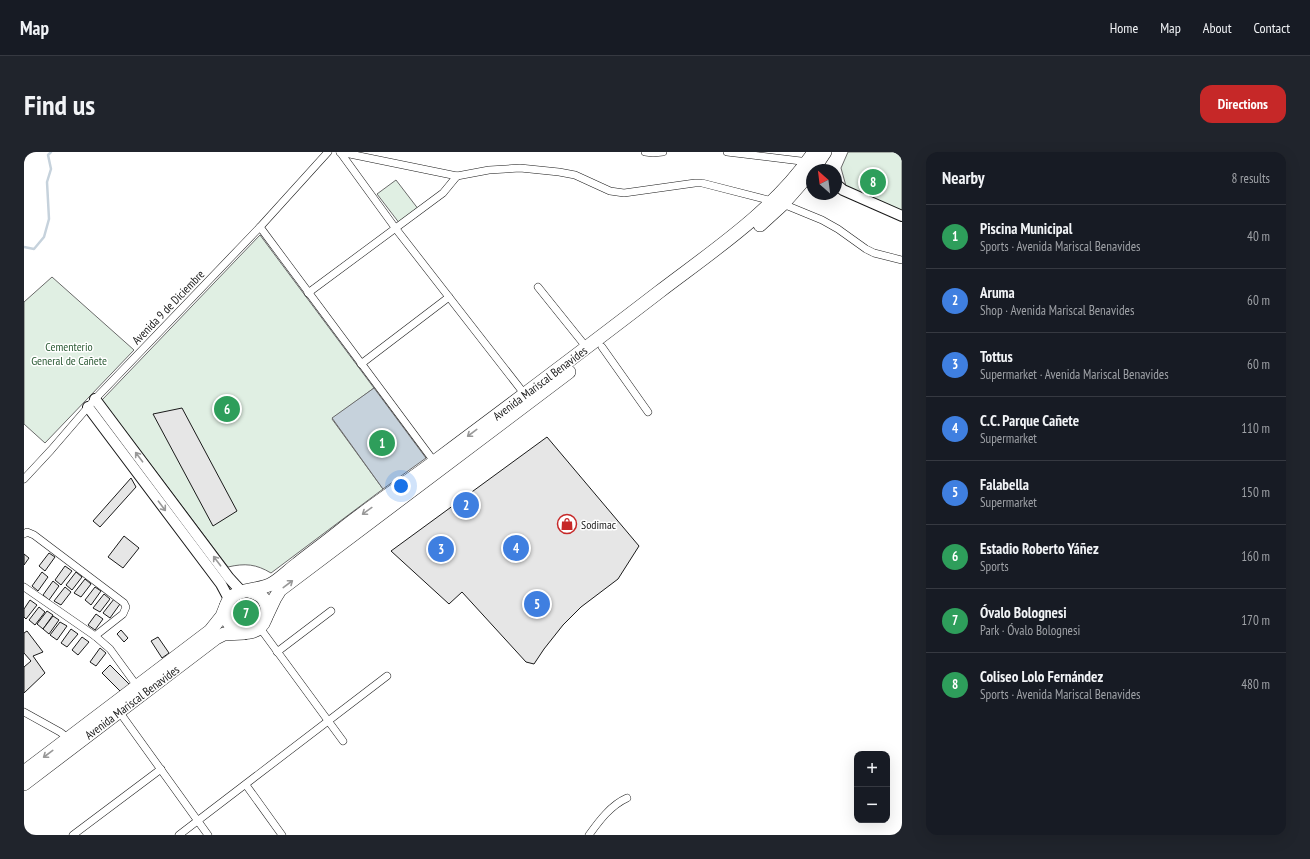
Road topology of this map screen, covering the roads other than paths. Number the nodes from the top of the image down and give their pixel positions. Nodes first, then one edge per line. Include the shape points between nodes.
1 (328, 152) edge
2 (340, 152) edge
3 (645, 152) edge
4 (663, 152) edge
5 (727, 152) edge
6 (825, 152) edge
7 (807, 164) edge
8 (815, 164) edge
9 (806, 173) edge
10 (457, 176) junction
11 (842, 189) edge
12 (778, 202) junction
13 (902, 216) edge
14 (260, 227) junction
15 (396, 229) junction
16 (902, 260) edge
17 (538, 288) dead end
18 (308, 293) junction
19 (449, 298) junction
20 (602, 346) junction
21 (586, 348) junction
22 (361, 364) junction
23 (526, 398) junction
24 (95, 399) junction
25 (88, 407) junction
26 (648, 412) dead end
27 (437, 466) junction
28 (24, 479) edge
29 (25, 532) edge
30 (24, 587) edge
31 (245, 591) junction
32 (228, 602) junction
33 (331, 611) dead end
34 (267, 616) junction
35 (260, 628) junction
36 (244, 633) junction
37 (95, 636) junction
38 (277, 652) junction
39 (387, 676) dead end
40 (137, 686) junction
41 (116, 708) junction
42 (24, 712) edge
43 (327, 721) junction
44 (68, 738) junction
45 (343, 741) dead end
46 (161, 769) junction
47 (24, 772) edge
48 (24, 784) edge
49 (246, 785) junction
50 (627, 798) dead end
51 (198, 821) junction
52 (73, 835) edge
53 (178, 835) edge
54 (208, 835) edge
55 (282, 835) edge
56 (589, 835) edge

1 - 14 street, Avenida 9 de Diciembre
2 - 10 street
2 - 15 street
3 - 4 street
5 - 7 street
6 - 8 highway, Avenida Mariscal Benavides
9 - 12 highway, Avenida Mariscal Benavides
10 - 12 street via 520,168 575,175 610,191 624,192 702,183
10 - 15 street via 443,194
11 - 13 street
12 - 16 street via 822,220 866,249
12 - 20 highway, Avenida Mariscal Benavides via 740,241
12 - 21 highway, Avenida Mariscal Benavides
14 - 18 street
14 - 24 street, Avenida 9 de Diciembre
15 - 18 street
15 - 19 street
17 - 21 street
18 - 22 street
19 - 22 street
19 - 23 street
20 - 23 highway, Avenida Mariscal Benavides
20 - 26 street
21 - 23 highway, Avenida Mariscal Benavides
22 - 27 street
23 - 27 highway, Avenida Mariscal Benavides
24 - 25 street, Avenida 9 de Diciembre
31 -> 24 street via 224,571
25 - 28 street, Avenida 9 de Diciembre
25 -> 32 street via 221,584
27 -> 31 highway, Avenida Mariscal Benavides via 347,525 273,583 257,590
34 -> 27 highway, Avenida Mariscal Benavides via 280,590
29 - 37 street via 34,535 124,603 126,607 123,614
30 - 37 street
31 - 32 highway via 235,594
31 - 34 highway via 256,593 263,599 267,607
32 - 36 highway via 225,612 227,620 231,626
32 - 40 highway, Avenida Mariscal Benavides via 222,616 210,631
33 - 38 street
34 - 35 highway
35 - 36 highway
35 - 38 street
36 - 41 highway, Avenida Mariscal Benavides via 224,634 216,638
37 - 40 street via 110,649
38 - 43 street
39 - 43 street
40 - 41 highway, Avenida Mariscal Benavides
41 - 44 highway, Avenida Mariscal Benavides
41 - 46 street
41 - 48 highway, Avenida Mariscal Benavides
42 - 44 street
43 - 45 street
43 - 49 street
44 -> 47 highway, Avenida Mariscal Benavides
46 - 51 street
46 - 52 street
49 - 51 street
49 - 55 street
50 - 56 street via 620,801 602,818
51 - 53 street
51 - 54 street

